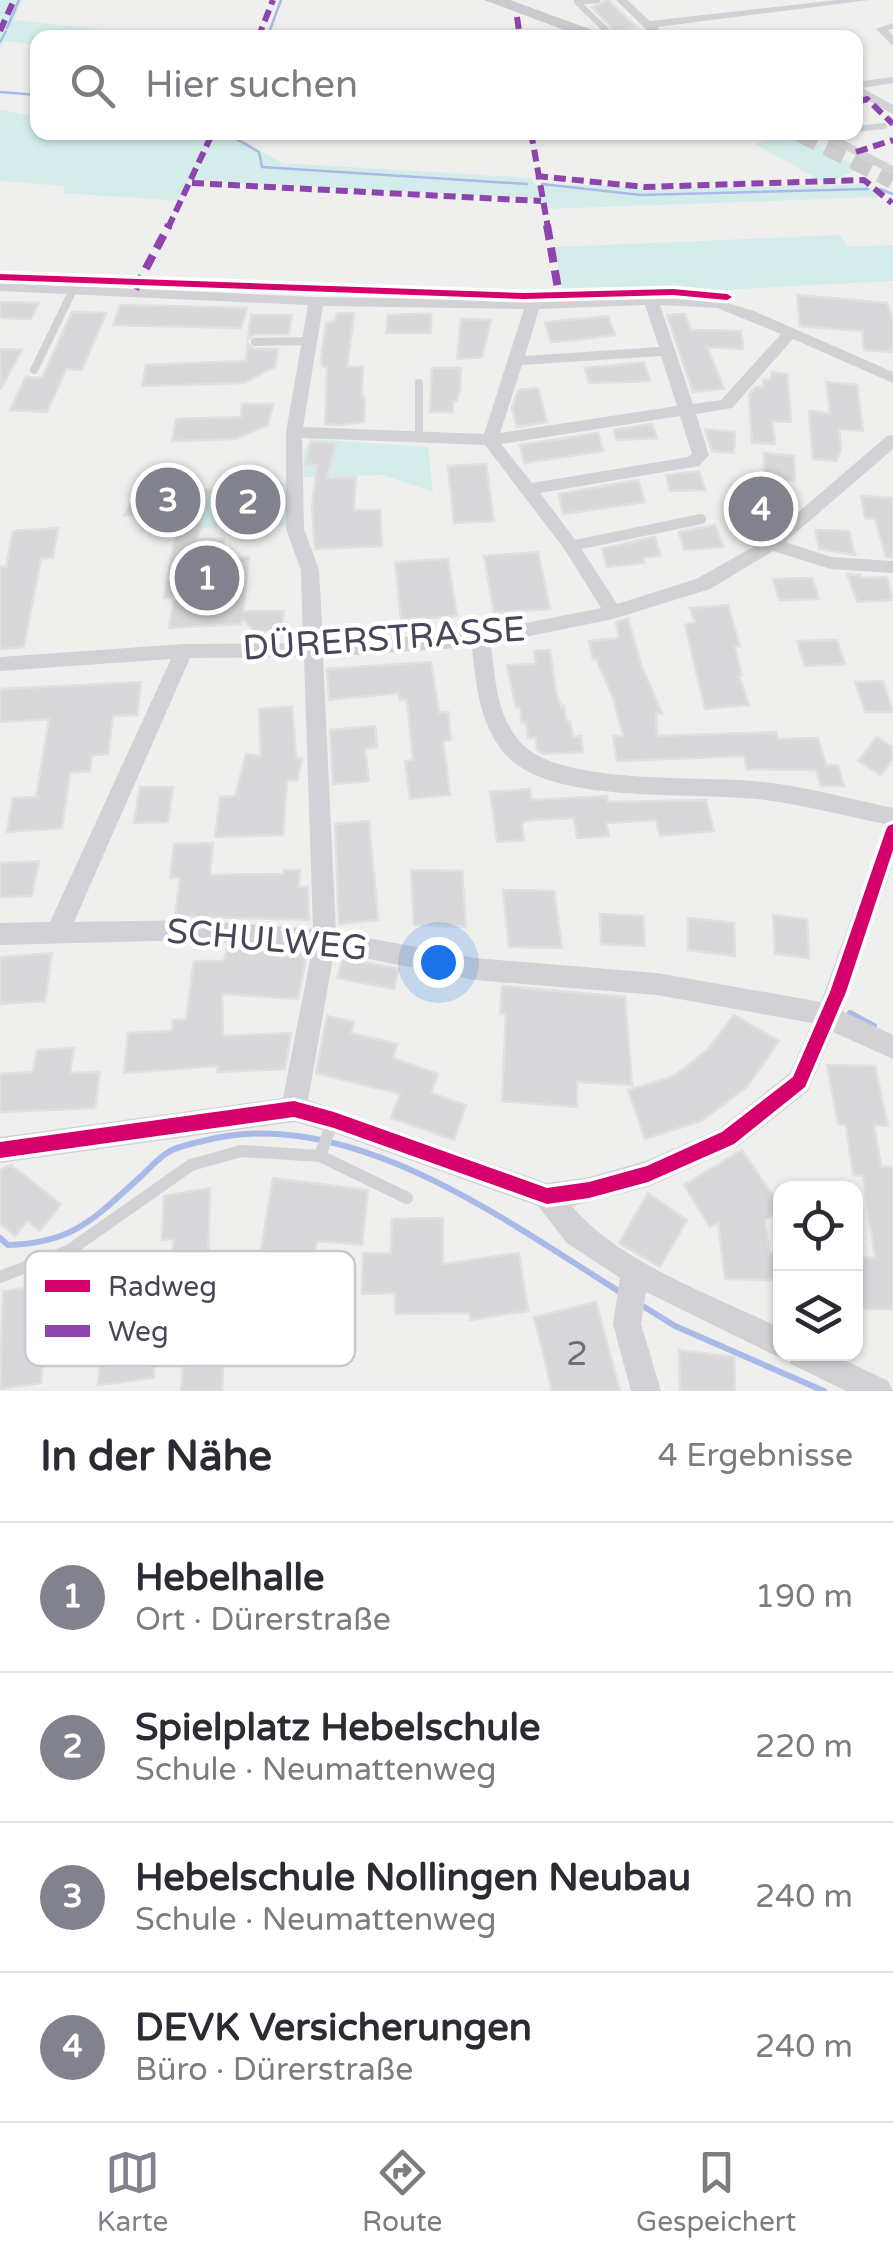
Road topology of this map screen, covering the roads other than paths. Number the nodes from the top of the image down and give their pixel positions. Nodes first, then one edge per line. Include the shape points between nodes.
1 (493, 0) edge
2 (597, 0) edge
3 (621, 0) edge
4 (864, 0) edge
5 (647, 25) junction
6 (893, 26) edge
7 (593, 30) edge
8 (602, 30) edge
9 (653, 30) edge
10 (893, 43) edge
11 (893, 80) edge
12 (863, 86) edge
13 (863, 91) edge
14 (893, 110) edge
15 (884, 126) dead end
16 (863, 129) edge
17 (836, 140) edge
18 (893, 171) edge
19 (0, 286) edge
20 (73, 290) junction
21 (650, 300) junction
22 (316, 301) junction
23 (533, 305) junction
24 (789, 334) junction
25 (309, 341) junction
26 (255, 342) dead end
27 (668, 351) junction
28 (515, 361) junction
29 (34, 370) dead end
30 (893, 378) edge
31 (419, 384) dead end
32 (688, 409) junction
33 (294, 432) junction
34 (419, 437) junction
35 (490, 440) junction
36 (893, 440) edge
37 (528, 489) junction
38 (701, 519) dead end
39 (772, 544) junction
40 (571, 546) junction
41 (893, 567) edge
42 (613, 612) junction
43 (481, 639) junction
44 (312, 650) junction
45 (184, 651) junction
46 (0, 664) edge
47 (893, 817) edge
48 (893, 830) edge
49 (58, 932) junction
50 (0, 934) edge
51 (326, 940) junction
52 (828, 1015) junction
53 (893, 1047) edge
54 (294, 1109) junction
55 (332, 1124) junction
56 (0, 1150) edge
57 (322, 1152) junction
58 (547, 1196) junction
59 (407, 1198) dead end
60 (67, 1251) edge
61 (25, 1267) edge
62 (0, 1277) edge
63 (633, 1281) junction
64 (773, 1341) edge
65 (816, 1361) edge
66 (646, 1391) edge
67 (878, 1391) edge

1 - 7 main road
2 - 8 lane via 578,2
3 - 5 street
4 - 5 street via 712,12
5 - 9 street
6 - 10 street via 881,29
11 - 12 street
13 - 14 street
15 - 16 lane
17 - 18 street
19 - 20 street
20 - 22 street
20 - 29 lane
21 - 23 street
21 - 24 street via 718,304
21 - 27 street
22 - 23 street
22 - 25 street
23 - 28 street
24 - 30 street
24 - 32 street via 726,404
25 - 26 lane
25 - 33 street
27 - 28 street
27 - 32 street
28 - 35 street
31 - 34 lane
32 - 35 street
32 - 37 street via 701,456 694,462
33 - 34 street
33 - 44 street via 295,529 310,570
34 - 35 street
35 - 37 street
36 - 39 street, DÜRERSTRASSE
37 - 40 street
38 - 40 lane
39 - 41 street via 814,562
39 - 42 street, DÜRERSTRASSE via 703,584
40 - 42 street
42 - 43 street, DÜRERSTRASSE
43 - 44 street, DÜRERSTRASSE
43 - 47 street via 496,728 530,763 575,776 764,790
44 - 45 street, DÜRERSTRASSE
44 - 51 street
45 - 46 street, DÜRERSTRASSE
45 - 49 street
48 - 52 street
49 - 50 street, SCHULWEG
49 - 51 street, SCHULWEG via 192,930
51 - 52 street, SCHULWEG via 475,969 657,984
51 - 54 street
52 - 53 street, SCHULWEG
52 - 58 street via 799,1082 728,1138 648,1174
54 - 55 street
54 - 56 street
55 - 57 lane
55 - 58 street
57 - 59 lane
57 - 60 lane via 241,1151 190,1165
58 - 63 street via 577,1233
61 - 62 lane
63 - 64 street
63 - 66 street via 627,1324
65 - 67 street

